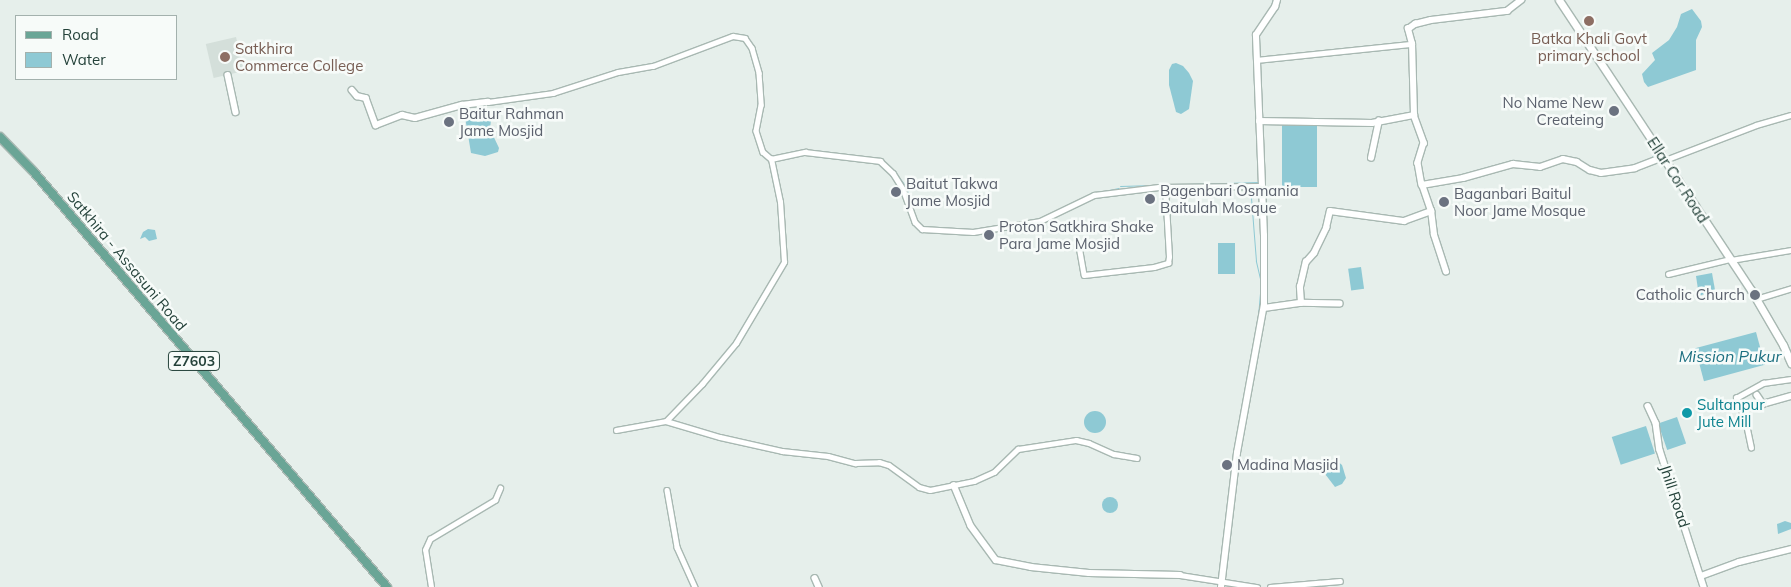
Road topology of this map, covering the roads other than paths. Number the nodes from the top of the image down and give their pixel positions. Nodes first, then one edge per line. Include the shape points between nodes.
1 (1277, 0) edge
2 (1521, 0) edge
3 (1559, 0) edge
4 (1412, 44) junction
5 (1256, 60) junction
6 (228, 75) dead end
7 (352, 90) dead end
8 (488, 102) joint
9 (236, 112) dead end
10 (1791, 114) edge
11 (1414, 115) junction
12 (1259, 121) junction
13 (1379, 121) junction
14 (0, 137) edge
15 (1371, 158) dead end
16 (1664, 158) junction
17 (771, 159) junction
18 (1422, 185) junction
19 (1262, 186) junction
20 (1165, 187) junction
21 (1431, 211) junction
22 (1079, 246) dead end
23 (1791, 250) edge
24 (1731, 260) junction
25 (1446, 272) dead end
26 (1668, 274) dead end
27 (1791, 288) edge
28 (1756, 299) junction
29 (1301, 302) junction
30 (1340, 304) dead end
31 (1264, 308) junction
32 (1791, 363) edge
33 (1791, 379) edge
34 (1757, 395) dead end
35 (1791, 396) edge
36 (1648, 406) dead end
37 (666, 421) junction
38 (616, 430) dead end
39 (1751, 448) dead end
40 (1137, 458) dead end
41 (954, 485) junction
42 (500, 488) dead end
43 (667, 490) dead end
44 (1791, 549) edge
45 (1180, 575) joint
46 (1701, 576) junction
47 (815, 578) dead end
48 (1340, 581) dead end
49 (1222, 585) edge
50 (387, 587) edge
51 (431, 587) edge
52 (695, 587) edge
53 (819, 587) edge
54 (1257, 587) edge
55 (1270, 587) edge
56 (1704, 587) edge

1 - 5 street via 1256,35
2 - 4 street via 1507,11 1415,24 1408,29
3 - 16 main road, Ellar Cor Road
4 - 5 street
4 - 11 street
5 - 12 street
6 - 9 street
7 - 8 street via 357,96 366,98 376,125 402,115 415,118 462,105
8 - 17 street via 553,93 618,72 653,66 733,36 745,38 752,48 759,73 761,105 756,131 763,152
10 - 16 street
11 - 13 street
11 - 18 street via 1424,143 1418,163
12 - 13 street
12 - 19 street
13 - 15 street
14 - 50 main road, Satkhira - Assasuni Road / Z7603 via 33,171
16 - 18 street via 1635,168 1601,173 1564,159 1540,167 1513,164
16 - 24 main road, Ellar Cor Road
17 - 20 street via 804,152 880,161 903,189 915,222 922,229 949,232 973,232 1040,221 1094,195
17 - 37 street via 780,202 784,262 736,343
18 - 21 street
19 - 20 street
19 - 31 street
20 - 22 street via 1168,263 1084,275
21 - 25 street via 1434,234
21 - 29 street via 1404,221 1330,211 1326,228 1306,262 1300,287
23 - 24 street
24 - 26 street
24 - 28 main road, Ellar Cor Road
27 - 28 street
28 - 32 main road, Ellar Cor Road
29 - 30 street
29 - 31 street
31 - 49 street via 1237,453
33 - 39 street via 1763,383 1736,398
34 - 35 street via 1763,404
36 - 46 street, Jhill Road via 1656,423 1660,450
37 - 38 street
37 - 41 street via 720,438 782,451 828,456 855,463 879,462 919,487 930,490
40 - 41 street via 1114,454 1076,440 1018,449 994,472
41 - 45 street via 971,526 996,560 1089,573
42 - 51 street via 495,500 430,539 425,550
43 - 52 street via 677,547
44 - 46 street
45 - 49 street
46 - 56 street, Jhill Road
47 - 53 street
48 - 55 street
49 - 54 street

